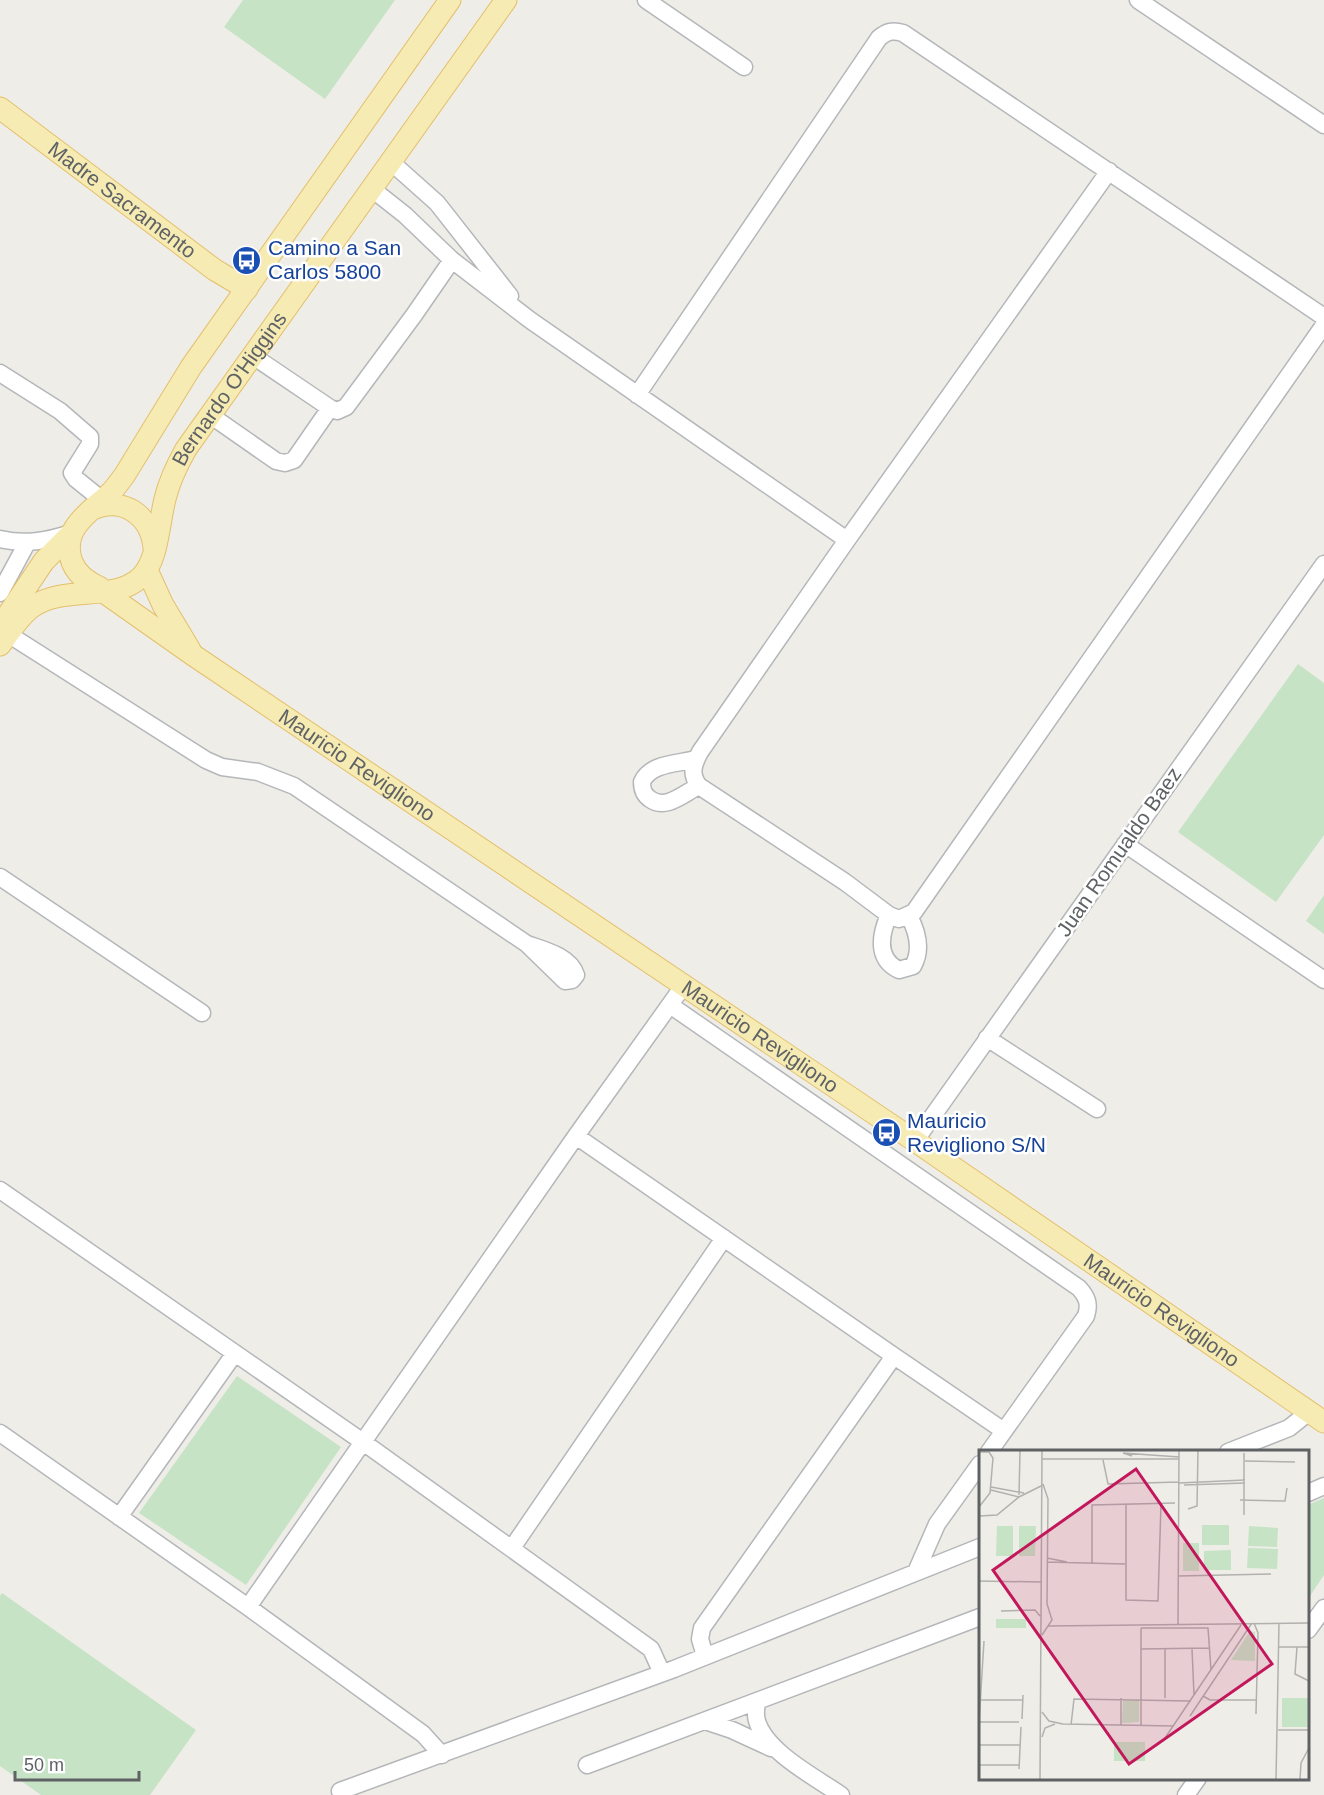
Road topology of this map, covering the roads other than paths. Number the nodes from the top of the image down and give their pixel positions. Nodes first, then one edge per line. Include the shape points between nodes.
1 (450, 0) edge
2 (506, 0) edge
3 (646, 0) edge
4 (1138, 0) edge
5 (744, 67) dead end
6 (0, 108) edge
7 (1324, 125) edge
8 (390, 162) junction
9 (1109, 171) junction
10 (372, 189) junction
11 (452, 260) junction
12 (247, 289) junction
13 (1324, 317) edge
14 (530, 320) junction
15 (1324, 325) edge
16 (253, 356) junction
17 (0, 373) edge
18 (637, 395) junction
19 (330, 408) junction
20 (210, 415) junction
21 (96, 506) junction
22 (72, 533) junction
23 (0, 539) edge
24 (847, 540) junction
25 (27, 543) junction
26 (150, 564) junction
27 (1324, 564) edge
28 (101, 587) junction
29 (4, 595) edge
30 (3, 635) edge
31 (193, 655) junction
32 (696, 759) junction
33 (699, 786) junction
34 (1125, 844) junction
35 (0, 877) edge
36 (889, 915) junction
37 (909, 916) junction
38 (527, 944) dead end
39 (1324, 980) edge
40 (684, 985) junction
41 (670, 1005) junction
42 (201, 1013) dead end
43 (987, 1038) junction
44 (1097, 1109) dead end
45 (576, 1136) junction
46 (915, 1141) junction
47 (0, 1190) edge
48 (724, 1238) junction
49 (235, 1353) junction
50 (894, 1356) junction
51 (1317, 1417) edge
52 (1004, 1431) junction
53 (0, 1433) edge
54 (363, 1442) junction
55 (990, 1450) edge
56 (1233, 1450) edge
57 (979, 1467) edge
58 (1324, 1486) edge
59 (1309, 1493) edge
60 (119, 1517) junction
61 (512, 1548) junction
62 (979, 1548) edge
63 (916, 1572) junction
64 (248, 1607) junction
65 (1324, 1608) edge
66 (979, 1618) edge
67 (1309, 1629) edge
68 (705, 1656) junction
69 (662, 1673) junction
70 (757, 1702) junction
71 (705, 1721) junction
72 (780, 1753) junction
73 (442, 1755) junction
74 (587, 1765) dead end
75 (1197, 1780) edge
76 (340, 1791) dead end
77 (841, 1795) edge
78 (1186, 1795) edge

1 - 12 main road, Bernardo O'Higgins
2 - 8 main road, Bernardo O'Higgins
3 - 5 street
4 - 7 street
6 - 12 main road, Madre Sacramento via 215,270
8 - 10 main road, Bernardo O'Higgins
8 - 14 street via 437,203
9 - 13 street
9 - 18 street via 903,33 885,32
9 - 24 street
10 - 11 street
10 - 16 main road, Bernardo O'Higgins
11 - 14 street
11 - 19 street via 346,407 337,411
12 - 21 main road, Bernardo O'Higgins via 186,375 124,476
14 - 18 street
15 - 37 street
16 - 19 street
16 - 20 main road, Bernardo O'Higgins
17 - 21 street via 60,411 90,437 90,444 72,473
18 - 24 street
19 - 20 street via 294,460 285,463 276,461
20 - 26 main road, Bernardo O'Higgins via 186,449 170,484
21 - 22 main road, Bernardo O'Higgins
21 - 26 main road via 128,508 137,513 150,528 154,548
22 - 25 street
22 - 28 main road via 71,560 75,568
22 - 29 main road, Bernardo O'Higgins
23 - 25 street
24 - 32 street
25 - 29 street
26 - 28 main road via 132,584
26 - 31 main road, Mauricio Revigliono via 163,605
27 - 34 street, Juan Romualdo Baez
28 - 30 main road via 41,602
28 - 31 main road, Mauricio Revigliono
29 - 30 main road, Bernardo O'Higgins
30 - 38 street via 206,760 222,767 258,772 294,786
31 - 40 main road, Mauricio Revigliono
32 - 33 street via 693,772
32 - 33 street via 650,771 642,789 646,797 662,804
33 - 36 street
34 - 39 street
34 - 43 street, Juan Romualdo Baez
35 - 42 street
36 - 37 street via 899,919
36 - 37 street via 883,928 882,951 899,970 913,966 917,960 915,928
40 - 41 street
40 - 46 main road, Mauricio Revigliono
41 - 45 street
41 - 52 street via 1086,1296 1086,1316
43 - 44 street
43 - 46 street, Juan Romualdo Baez
45 - 48 street
45 - 54 street
46 - 51 main road, Mauricio Revigliono
47 - 49 street
48 - 50 street
48 - 61 street
49 - 54 street
49 - 60 street
50 - 52 street
50 - 68 street via 702,1628 700,1639
51 - 56 street
52 - 55 street
53 - 60 street
54 - 61 street
54 - 64 street
57 - 63 street via 937,1524
58 - 59 street
60 - 64 street
61 - 69 street via 651,1649
62 - 63 street
63 - 68 street
64 - 73 street via 423,1734
65 - 67 street
66 - 70 street
68 - 69 street
69 - 73 street
70 - 71 street
70 - 72 street via 757,1721
71 - 72 street
71 - 74 street
72 - 77 street
73 - 76 street
75 - 78 street

